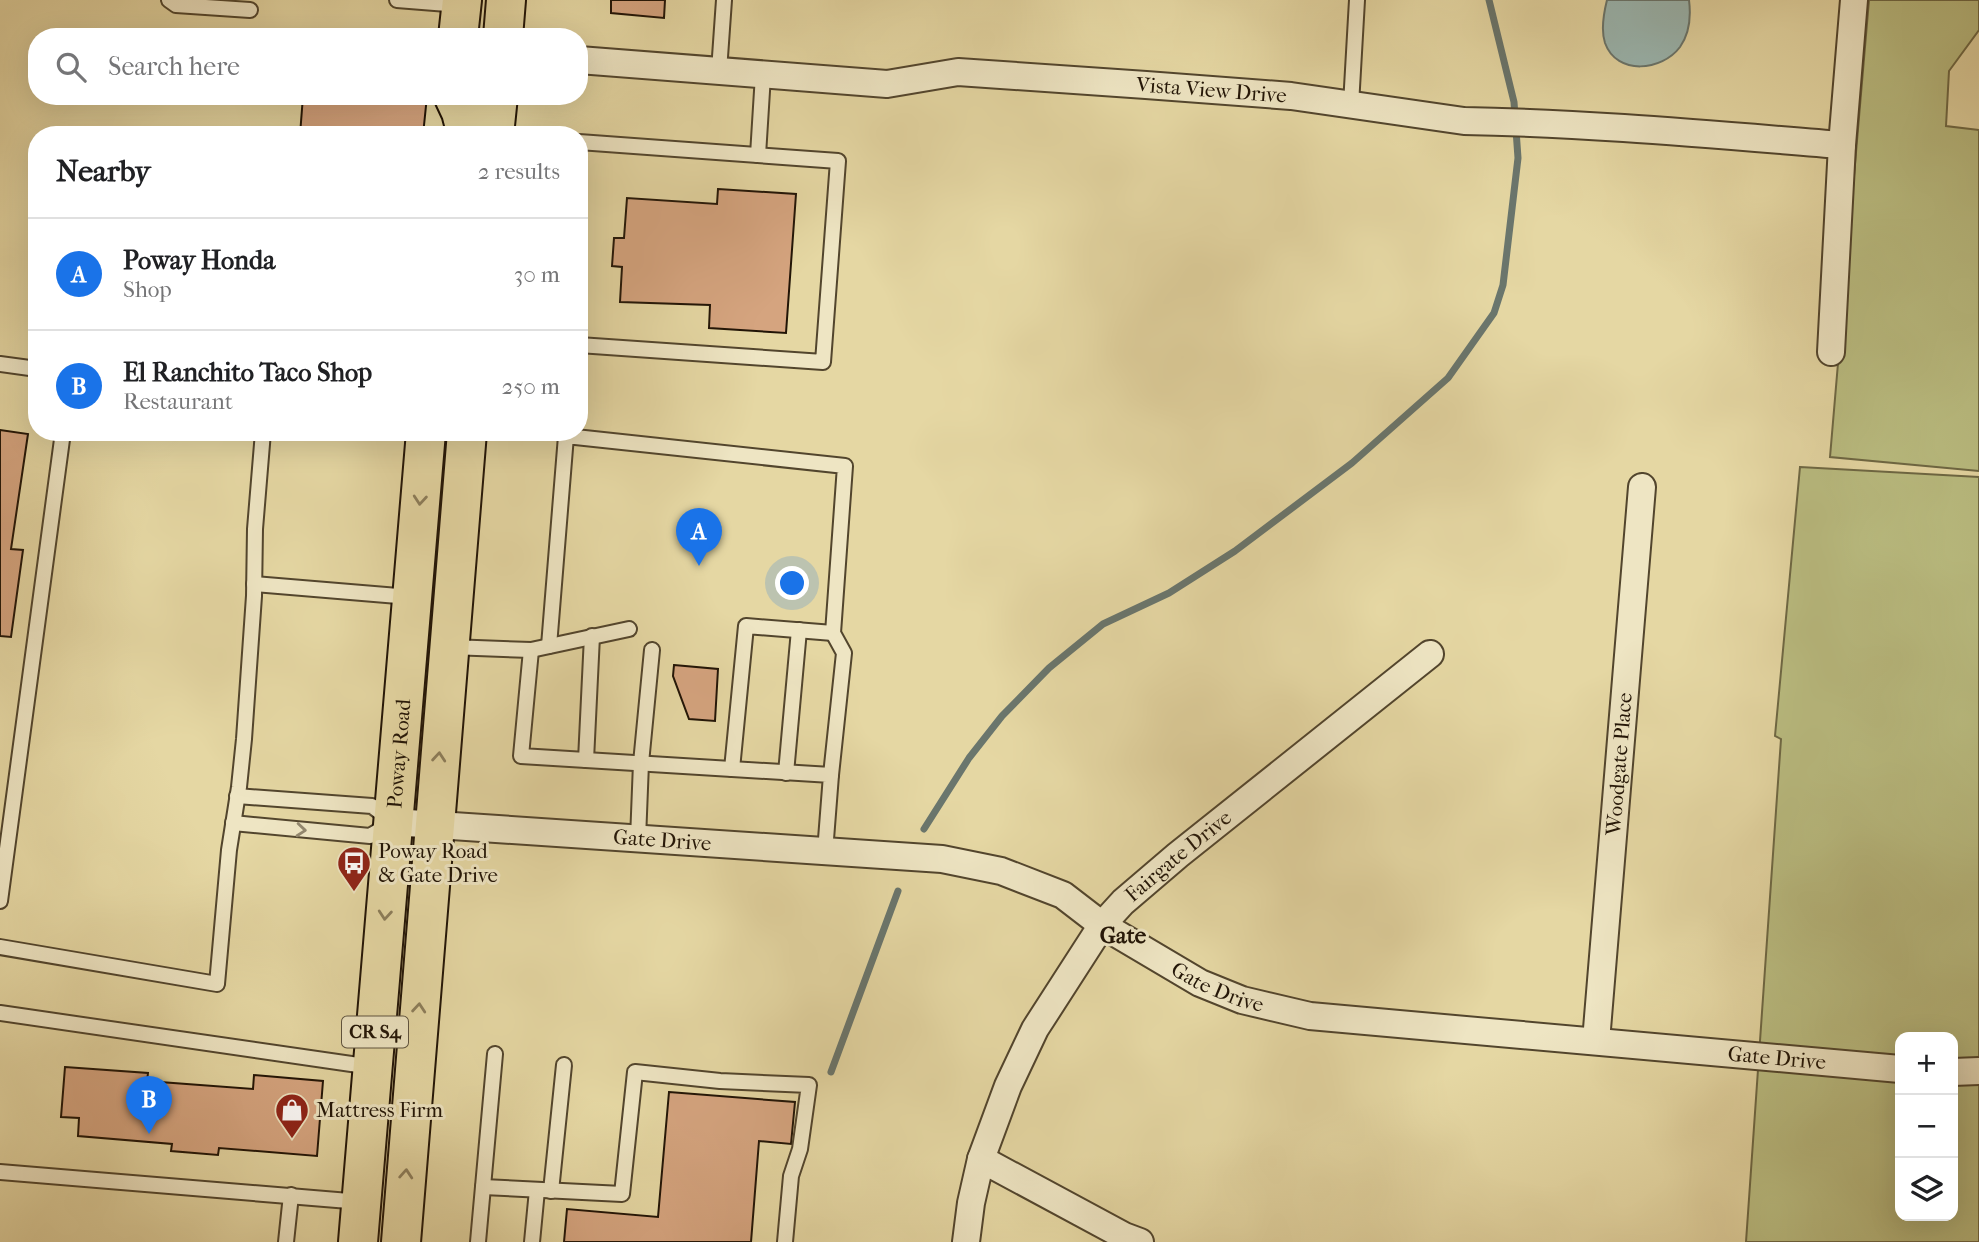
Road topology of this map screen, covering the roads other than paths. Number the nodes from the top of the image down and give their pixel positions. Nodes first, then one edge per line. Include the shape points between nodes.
1 (169, 0) edge
2 (397, 0) edge
3 (499, 0) edge
4 (506, 0) edge
5 (724, 0) edge
6 (1357, 0) edge
7 (1854, 0) edge
8 (250, 10) dead end
9 (460, 14) edge
10 (501, 28) edge
11 (503, 28) edge
12 (588, 61) edge
13 (719, 71) junction
14 (764, 75) junction
15 (453, 105) edge
16 (458, 105) edge
17 (497, 105) edge
18 (1351, 105) junction
19 (452, 126) edge
20 (465, 126) edge
21 (495, 126) edge
22 (588, 143) edge
23 (1842, 145) junction
24 (758, 155) junction
25 (588, 346) edge
26 (1831, 352) dead end
27 (0, 365) edge
28 (28, 368) edge
29 (588, 438) edge
30 (62, 441) edge
31 (262, 441) edge
32 (425, 441) edge
33 (453, 441) edge
34 (466, 441) edge
35 (566, 441) edge
36 (1642, 486) dead end
37 (459, 517) junction
38 (254, 584) junction
39 (412, 597) junction
40 (629, 629) dead end
41 (799, 630) junction
42 (834, 633) junction
43 (592, 636) junction
44 (549, 646) junction
45 (448, 647) junction
46 (531, 650) junction
47 (652, 650) dead end
48 (1430, 654) dead end
49 (586, 760) junction
50 (642, 763) junction
51 (732, 769) junction
52 (786, 772) junction
53 (831, 775) junction
54 (237, 796) junction
55 (393, 822) junction
56 (233, 823) junction
57 (433, 825) junction
58 (638, 839) junction
59 (825, 852) junction
60 (0, 901) edge
61 (1102, 925) junction
62 (0, 947) edge
63 (0, 1013) edge
64 (1596, 1041) junction
65 (495, 1054) dead end
66 (564, 1065) dead end
67 (372, 1067) junction
68 (1895, 1069) edge
69 (1958, 1072) edge
70 (1979, 1072) edge
71 (366, 1150) junction
72 (981, 1159) junction
73 (0, 1172) edge
74 (483, 1187) junction
75 (544, 1190) junction
76 (291, 1195) junction
77 (362, 1202) junction
78 (286, 1242) edge
79 (358, 1242) edge
80 (376, 1242) edge
81 (401, 1242) edge
82 (478, 1242) edge
83 (532, 1242) edge
84 (786, 1242) edge
85 (966, 1242) edge
86 (1140, 1242) edge

1 - 8 lane via 176,5
2 - 9 lane
3 - 10 main road
4 - 11 main road
5 - 13 lane
6 - 18 lane
7 - 23 street
12 - 13 street, Vista View Drive
13 - 14 street, Vista View Drive
14 - 18 street, Vista View Drive via 887,84 958,72 1273,94
14 - 24 lane
15 - 19 main road
16 - 20 main road
17 - 21 main road
18 - 23 street, Vista View Drive via 1464,121
22 - 24 lane
23 - 26 street
24 - 25 lane via 838,161 823,362
27 - 28 lane
29 - 42 lane via 845,467
30 - 60 lane
31 - 38 lane
32 -> 39 main road, Poway Road / CR S4
33 - 37 main road via 451,481
34 - 37 main road, Poway Road / CR S4
35 - 44 lane
36 - 64 street, Woodgate Place
37 - 45 main road, Poway Road / CR S4
38 - 39 lane
38 - 54 lane
39 - 55 main road, Poway Road / CR S4
40 - 43 lane
41 - 42 lane
41 - 51 lane via 746,626
41 - 52 lane
42 - 53 lane via 844,653
43 - 44 lane
43 - 49 lane
44 - 46 lane
45 - 46 lane
57 -> 45 main road, Poway Road / CR S4
46 - 49 lane via 521,756
47 - 50 lane
48 - 61 street, Fairgate Drive via 1178,855
49 - 50 lane
50 - 51 lane
50 - 58 lane
51 - 52 lane
52 - 53 lane
53 - 59 lane
54 - 55 lane via 372,806
54 - 56 lane
56 -> 55 lane via 370,836
55 - 57 street, Gate Drive
55 -> 67 main road, Poway Road / CR S4
56 - 62 lane via 217,984
57 - 58 street, Gate Drive
81 -> 57 main road, Poway Road / CR S4
58 - 59 street, Gate Drive
59 - 61 street, Gate Drive via 942,859 1001,871 1063,895
61 - 64 street, Gate Drive via 1200,983 1242,1000 1310,1016
61 - 72 street, Fairgate Drive via 1035,1029
63 - 67 lane
64 - 68 street, Gate Drive
65 - 74 lane
66 - 75 lane
67 - 71 main road, Poway Road / CR S4
69 - 70 street
71 - 77 main road, Poway Road / CR S4
71 - 80 main road via 378,1201
72 - 85 street, Fairgate Drive
72 - 86 street
73 - 76 lane
74 - 75 lane
74 - 82 lane
75 - 83 lane
75 - 84 lane via 622,1194 635,1072 809,1085 800,1149 791,1176
76 - 77 lane
76 - 78 lane
77 - 79 main road, Poway Road / CR S4

